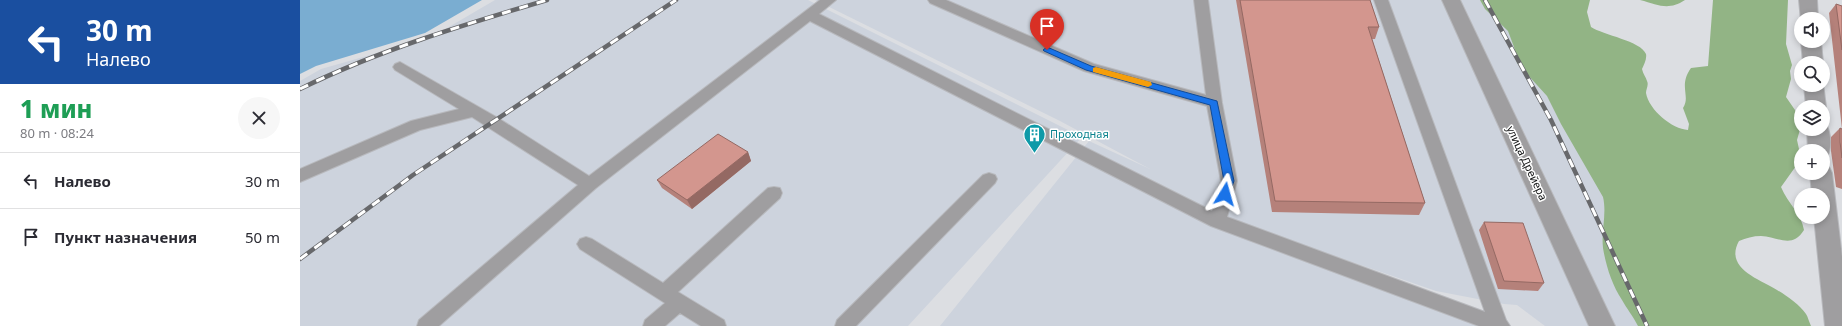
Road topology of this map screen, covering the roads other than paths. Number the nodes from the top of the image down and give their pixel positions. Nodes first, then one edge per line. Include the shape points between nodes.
1 (829, 0) edge
2 (935, 0) edge
3 (1200, 0) edge
4 (1381, 0) edge
5 (1451, 0) edge
6 (1808, 0) edge
7 (1809, 12) edge
8 (809, 15) junction
9 (400, 67) dead end
10 (1214, 103) junction
11 (473, 111) junction
12 (300, 176) edge
13 (989, 179) dead end
14 (590, 184) junction
15 (774, 193) dead end
16 (1830, 218) edge
17 (1217, 221) junction
18 (1834, 229) edge
19 (586, 244) dead end
20 (671, 297) junction
21 (426, 326) edge
22 (652, 326) edge
23 (717, 326) edge
24 (844, 326) edge
25 (1500, 326) edge
26 (1602, 326) edge
27 (1838, 326) edge

1 - 8 lane
2 - 10 lane via 1089,68
3 - 10 lane
4 - 25 lane
5 - 26 street, улица Дрейера
6 - 7 street
8 - 14 lane
8 - 17 lane
9 - 11 lane
10 - 17 lane via 1229,181
11 - 12 lane via 416,125
11 - 14 lane
13 - 24 lane
14 - 21 lane
15 - 20 lane
16 - 18 street
17 - 25 lane
18 - 27 street
19 - 20 lane
20 - 22 lane
20 - 23 lane

